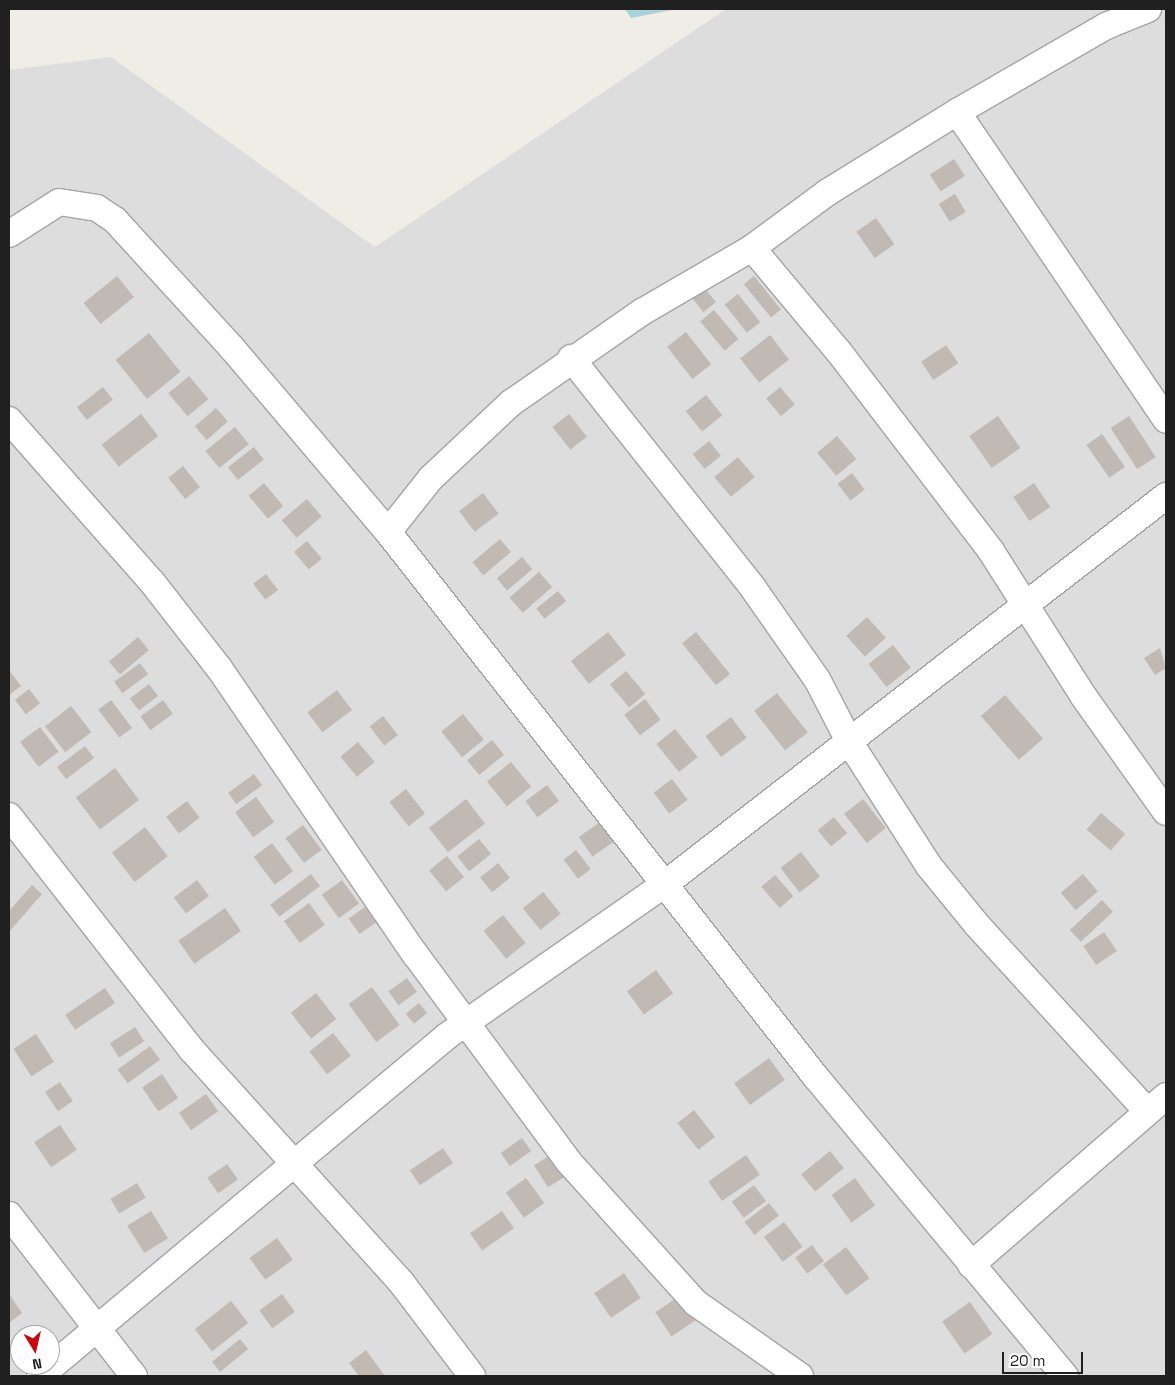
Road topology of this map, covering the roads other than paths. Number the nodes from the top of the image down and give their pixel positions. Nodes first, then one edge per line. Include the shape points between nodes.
1 (1148, 9) edge
2 (957, 112) junction
3 (9, 234) edge
4 (752, 248) junction
5 (571, 358) junction
6 (9, 420) edge
7 (1166, 420) edge
8 (1166, 496) edge
9 (388, 532) junction
10 (1029, 606) junction
11 (850, 744) junction
12 (1166, 812) edge
13 (9, 816) edge
14 (665, 884) junction
15 (464, 1022) junction
16 (1157, 1104) edge
17 (292, 1161) junction
18 (9, 1215) edge
19 (971, 1265) junction
20 (98, 1331) junction
21 (40, 1376) edge
22 (134, 1376) edge
23 (472, 1376) edge
24 (800, 1376) edge
25 (1065, 1376) edge

1 - 2 street via 1106,26
2 - 4 street via 828,192
2 - 7 street
3 - 9 street via 59,202 97,208 115,220 232,348
4 - 5 street
4 - 10 street via 839,352
5 - 9 street via 466,442
5 - 11 street via 754,588 818,681
6 - 15 street via 152,582 219,668
8 - 10 street
9 - 14 street
10 - 11 street
10 - 12 street via 1084,697
11 - 14 street
11 - 16 street via 929,866 978,926
13 - 17 street via 192,1050
14 - 15 street
14 - 19 street
15 - 17 street
15 - 24 street via 568,1161 696,1303
16 - 19 street
17 - 20 street
17 - 23 street via 401,1282
18 - 20 street
19 - 25 street
20 - 21 street
20 - 22 street

